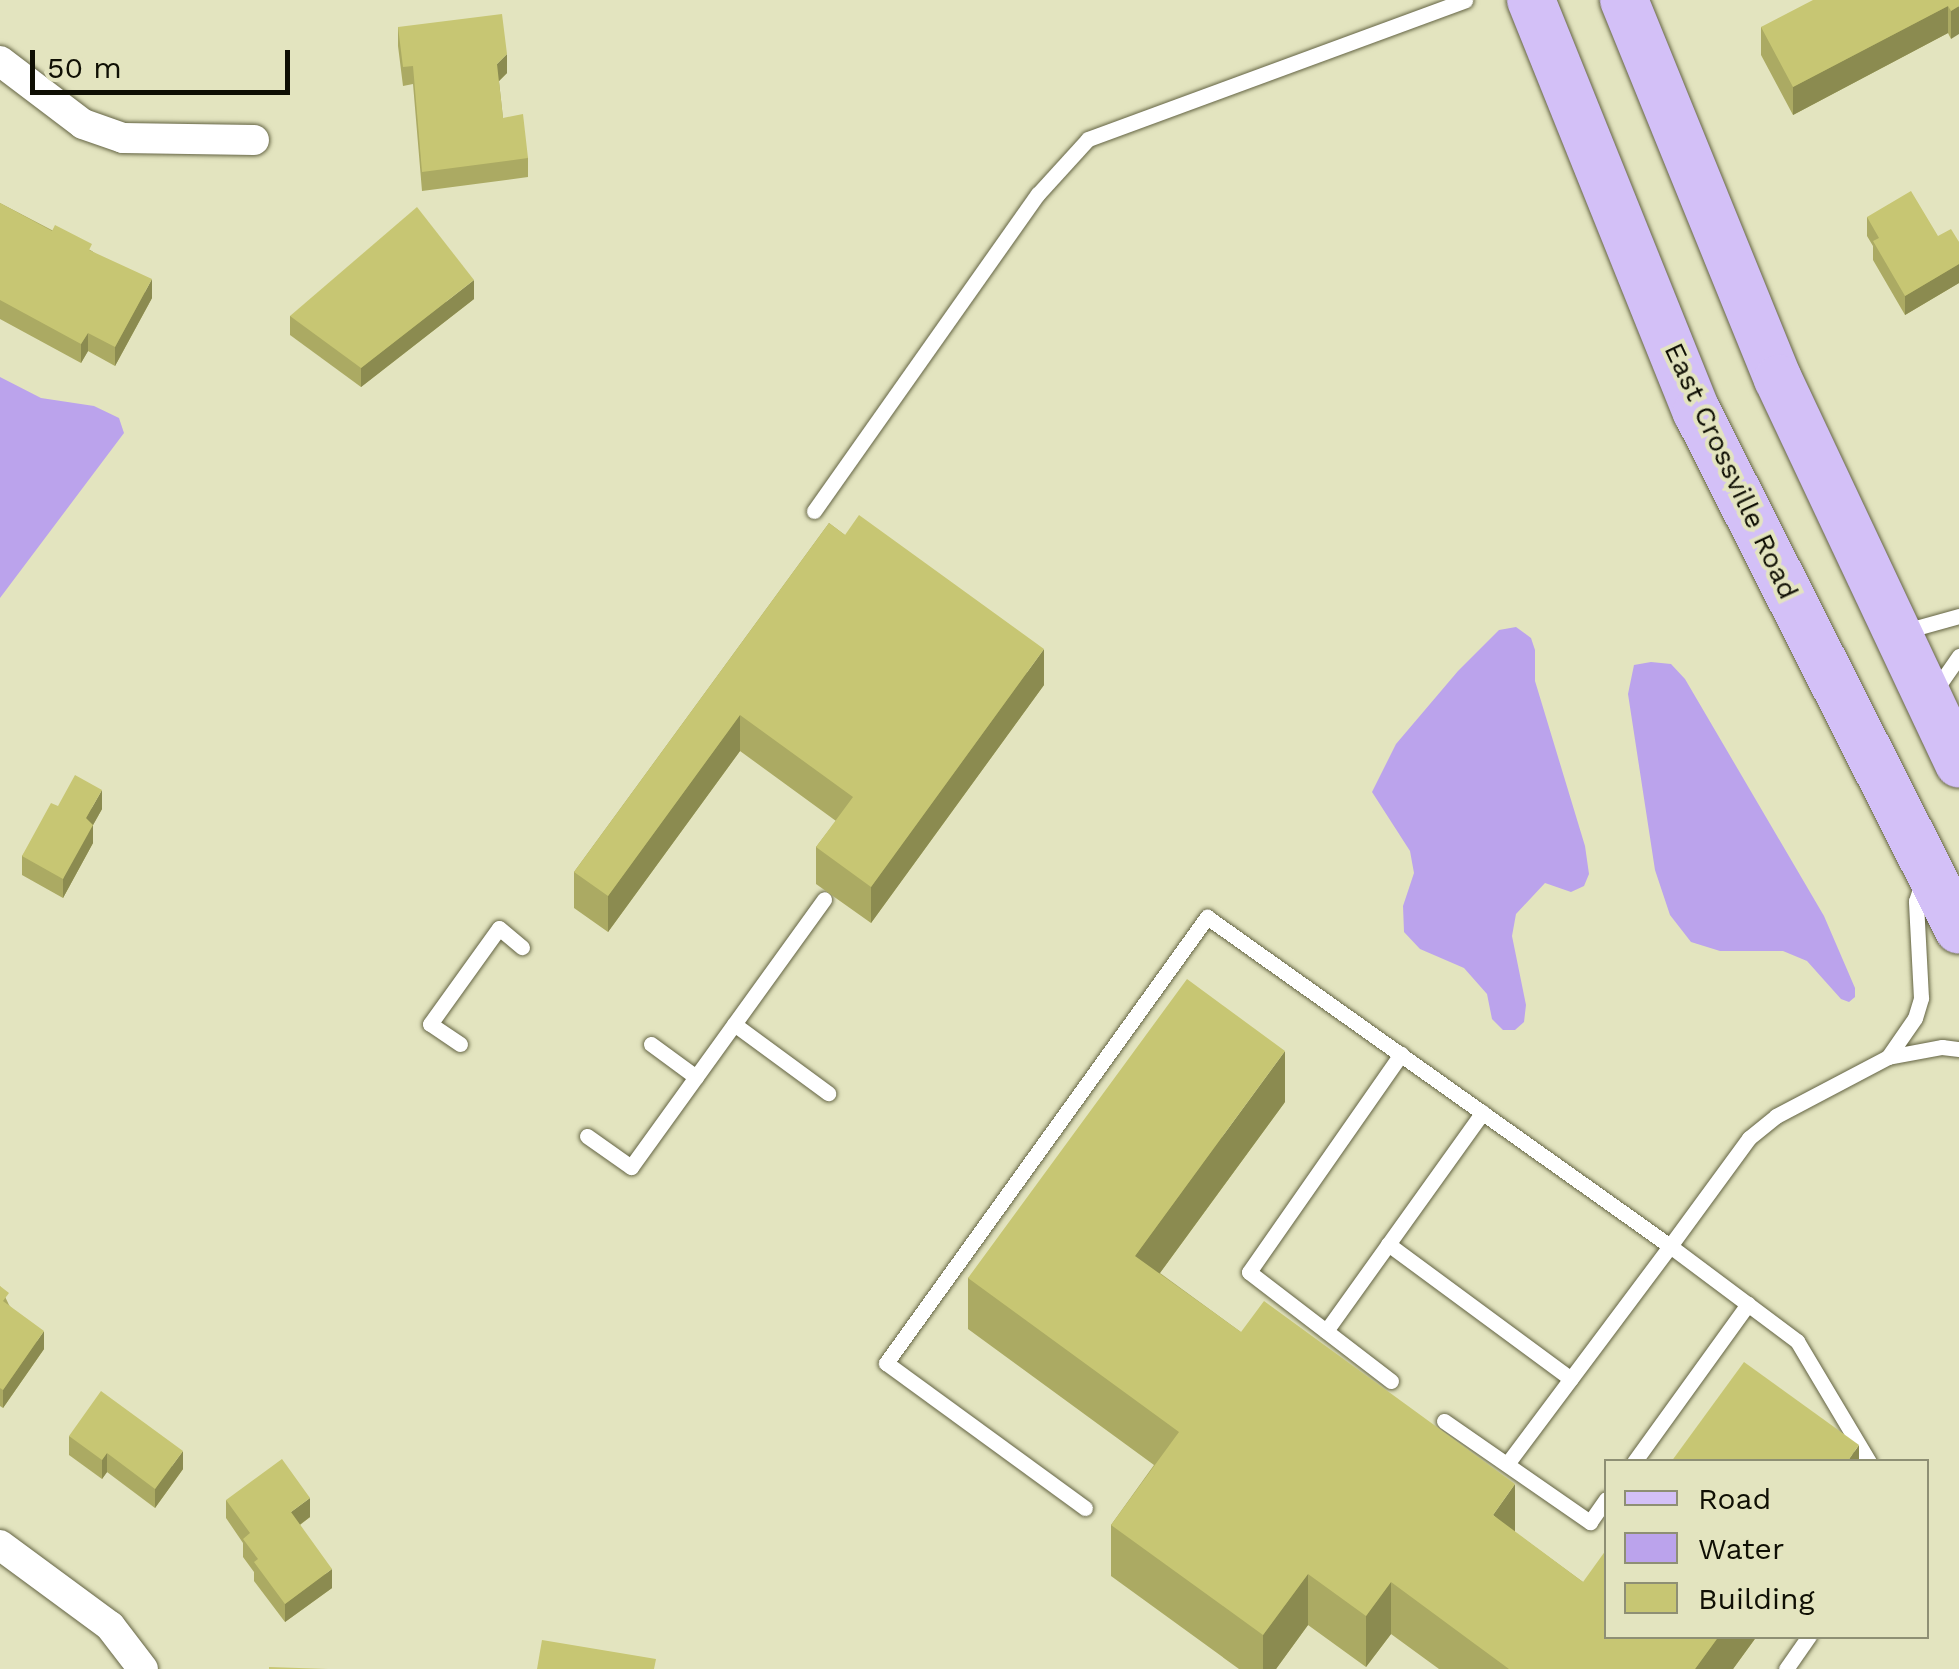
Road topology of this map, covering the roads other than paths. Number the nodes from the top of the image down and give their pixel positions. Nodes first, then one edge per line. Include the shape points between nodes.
1 (1466, 0) edge
2 (1531, 0) edge
3 (1624, 0) edge
4 (0, 61) edge
5 (254, 140) dead end
6 (814, 511) dead end
7 (1959, 616) edge
8 (1898, 633) junction
9 (1959, 656) edge
10 (1929, 700) junction
11 (1959, 763) edge
12 (1927, 866) junction
13 (824, 899) dead end
14 (1959, 930) edge
15 (522, 947) dead end
16 (734, 1024) junction
17 (460, 1044) dead end
18 (651, 1044) dead end
19 (1959, 1049) edge
20 (1401, 1054) junction
21 (1888, 1057) junction
22 (696, 1077) junction
23 (828, 1093) dead end
24 (1483, 1112) junction
25 (587, 1136) dead end
26 (1388, 1244) junction
27 (1670, 1246) junction
28 (1748, 1304) junction
29 (1326, 1331) junction
30 (1571, 1379) junction
31 (1391, 1381) dead end
32 (1444, 1421) dead end
33 (1636, 1459) edge
34 (1867, 1459) edge
35 (1507, 1464) junction
36 (1604, 1503) edge
37 (1086, 1508) dead end
38 (0, 1544) edge
39 (1807, 1639) edge
40 (143, 1669) edge
41 (1786, 1669) edge

1 - 6 lane via 1088,139 1038,194
2 - 12 main road, East Crossville Road via 1697,412
3 - 8 main road via 1778,378
4 - 5 street via 83,124 122,138
7 - 8 lane
8 - 10 main road
9 - 10 lane
10 - 11 main road
12 - 14 main road, East Crossville Road
12 - 21 lane via 1916,901 1920,998 1915,1018
13 - 16 lane
15 - 17 lane via 499,928 430,1024
16 - 22 lane
16 - 23 lane
18 - 22 lane
19 - 21 lane
20 - 24 lane
20 - 29 lane via 1249,1272
20 - 37 lane via 1208,916 886,1363
21 - 27 lane via 1776,1116 1750,1138
22 - 25 lane via 631,1167
24 - 26 lane
24 - 27 lane
26 - 29 lane
26 - 30 lane
27 - 28 lane
27 - 30 lane
28 - 33 lane
28 - 34 lane via 1796,1341
29 - 31 lane
30 - 35 lane
32 - 35 lane
35 - 36 lane via 1590,1522
38 - 40 street via 110,1626
39 - 41 lane

